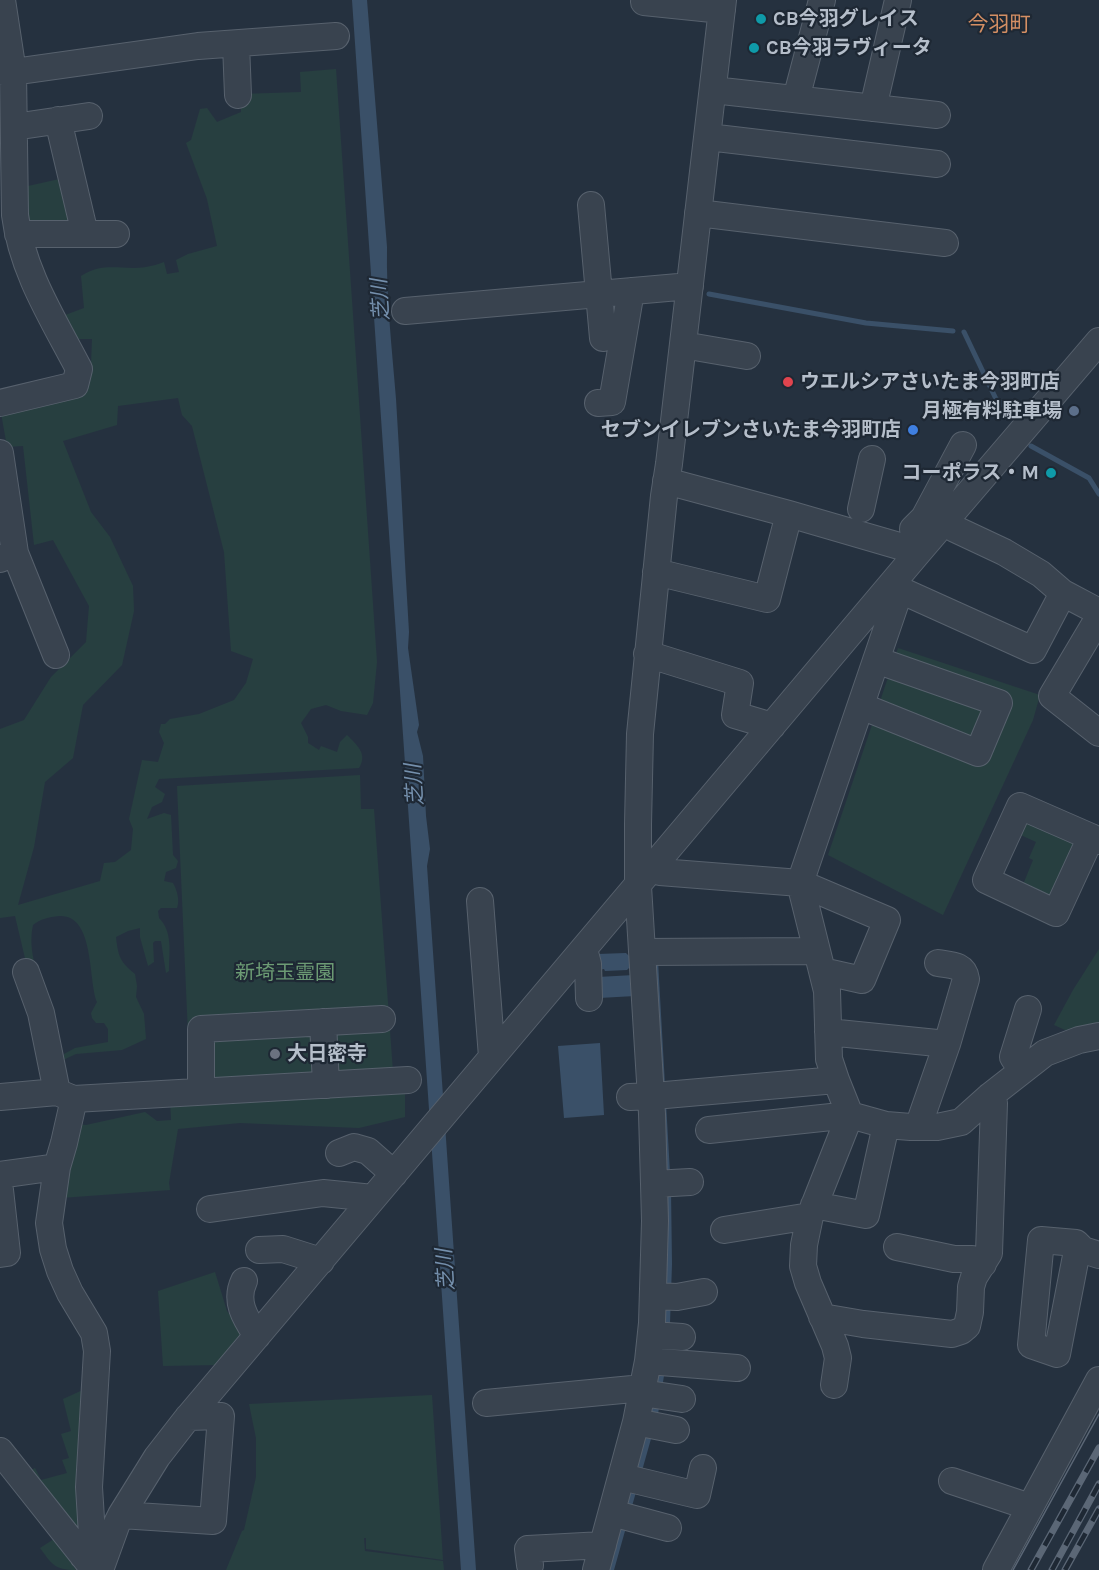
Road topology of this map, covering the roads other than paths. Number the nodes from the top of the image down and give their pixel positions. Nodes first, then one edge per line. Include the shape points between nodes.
1 (822, 0) edge
2 (898, 0) edge
3 (2, 1) edge
4 (644, 2) dead end
5 (723, 5) edge
6 (336, 36) dead end
7 (236, 44) junction
8 (7, 71) edge
9 (713, 90) junction
10 (238, 95) dead end
11 (796, 99) junction
12 (873, 108) junction
13 (937, 115) dead end
14 (89, 116) dead end
15 (58, 120) junction
16 (14, 126) junction
17 (708, 137) junction
18 (937, 164) dead end
19 (7, 177) edge
20 (591, 205) dead end
21 (698, 213) junction
22 (18, 234) junction
23 (85, 234) junction
24 (116, 234) dead end
25 (945, 243) dead end
26 (690, 286) junction
27 (631, 291) junction
28 (599, 294) junction
29 (405, 311) dead end
30 (603, 338) dead end
31 (683, 345) junction
32 (1098, 345) edge
33 (747, 356) dead end
34 (0, 403) edge
35 (598, 403) dead end
36 (963, 446) dead end
37 (0, 453) edge
38 (872, 459) dead end
39 (666, 481) junction
40 (935, 484) junction
41 (963, 500) junction
42 (861, 509) dead end
43 (789, 514) junction
44 (930, 524) junction
45 (916, 555) junction
46 (7, 556) edge
47 (656, 572) junction
48 (895, 588) junction
49 (1063, 593) junction
50 (1099, 614) edge
51 (647, 654) junction
52 (56, 655) dead end
53 (876, 660) junction
54 (861, 706) junction
55 (772, 726) junction
56 (1099, 733) edge
57 (1095, 839) edge
58 (645, 877) junction
59 (800, 883) junction
60 (480, 901) dead end
61 (584, 949) junction
62 (642, 952) junction
63 (819, 961) junction
64 (938, 963) dead end
65 (26, 972) dead end
66 (589, 998) dead end
67 (1028, 1009) dead end
68 (382, 1019) dead end
69 (323, 1022) junction
70 (828, 1032) junction
71 (1099, 1036) edge
72 (947, 1044) junction
73 (492, 1057) junction
74 (1022, 1071) junction
75 (408, 1080) dead end
76 (836, 1080) junction
77 (326, 1085) junction
78 (201, 1091) junction
79 (65, 1095) junction
80 (990, 1096) junction
81 (0, 1097) edge
82 (640, 1097) junction
83 (850, 1115) junction
84 (886, 1125) junction
85 (918, 1127) junction
86 (709, 1130) dead end
87 (339, 1153) dead end
88 (57, 1167) junction
89 (0, 1174) edge
90 (394, 1174) junction
91 (0, 1190) edge
92 (373, 1198) junction
93 (210, 1209) dead end
94 (812, 1211) junction
95 (724, 1230) dead end
96 (897, 1247) dead end
97 (259, 1250) dead end
98 (0, 1254) edge
99 (321, 1261) junction
100 (982, 1264) junction
101 (243, 1281) dead end
102 (704, 1292) dead end
103 (665, 1296) junction
104 (822, 1317) junction
105 (257, 1336) junction
106 (656, 1361) junction
107 (737, 1368) dead end
108 (1099, 1380) edge
109 (834, 1385) dead end
110 (655, 1394) junction
111 (486, 1404) dead end
112 (188, 1417) junction
113 (0, 1450) edge
114 (703, 1468) dead end
115 (630, 1479) junction
116 (952, 1481) dead end
117 (1030, 1507) junction
118 (121, 1515) junction
119 (620, 1515) junction
120 (668, 1528) dead end
121 (603, 1545) junction
122 (93, 1565) edge
123 (530, 1565) dead end
124 (596, 1570) edge
125 (996, 1570) edge

1 - 11 street
2 - 12 street
3 - 8 street
4 - 5 street
5 - 9 street
6 - 7 street
7 - 8 street
7 - 10 street
8 - 16 street
9 - 11 street
9 - 17 street
11 - 12 street
12 - 13 street
14 - 15 street
15 - 16 street
15 - 23 street
16 - 19 street
17 - 18 street
17 - 21 street
19 - 22 street
20 - 28 street
21 - 25 street
21 - 26 street
22 - 23 street
22 - 34 street via 31,277 79,369 75,385
23 - 24 street
26 - 27 street
26 - 31 street
27 - 28 street
27 - 35 street via 612,402
28 - 29 street
28 - 30 street
31 - 33 street
31 - 39 street
32 - 41 street
36 - 40 street
37 - 46 street
38 - 42 street
39 - 43 street
39 - 47 street
40 - 41 street
40 - 44 street
41 - 44 street
43 - 45 street via 884,530
43 - 47 street via 767,599
44 - 45 street
44 - 49 street via 955,529 1004,552 1041,574
45 - 48 street
46 - 52 street
47 - 51 street
48 - 49 street via 1033,650
48 - 53 street
48 - 55 street
49 - 50 street
50 - 56 street via 1052,696
51 - 55 street via 740,683 735,715
51 - 58 street via 640,734
53 - 54 street
53 - 54 street via 999,704 978,753
54 - 59 street
55 - 58 street
57 - 57 street via 1020,806 986,880 1056,913
58 - 59 street via 660,872
58 - 61 street
58 - 62 street
59 - 63 street
59 - 63 street via 887,920 862,980
60 - 73 street
61 - 66 street
61 - 73 street
62 - 63 street
62 - 82 street via 654,986
63 - 70 street via 827,991
64 - 72 street via 961,968 966,979
65 - 79 street
67 - 74 street via 1013,1057
68 - 69 street
69 - 77 street
69 - 78 street via 201,1029
70 - 72 street
70 - 76 street
71 - 74 street via 1045,1053
72 - 85 street
73 - 90 street
74 - 80 street
75 - 77 street
76 - 82 street
76 - 83 street
77 - 78 street
78 - 79 street
79 - 81 street
79 - 88 street via 64,1143
80 - 85 street via 961,1122
80 - 100 street via 994,1103 989,1253
82 - 103 street via 670,1183 655,1221
83 - 84 street
83 - 86 street
83 - 94 street
84 - 85 street
84 - 94 street via 866,1215
87 - 90 street via 354,1147 368,1151
88 - 89 street
88 - 122 street via 49,1223 53,1249 70,1293 94,1333 97,1351 89,1487
90 - 92 street
91 - 98 street via 7,1253
92 - 93 street via 323,1193
92 - 99 street
94 - 95 street
94 - 104 street via 803,1266
96 - 100 street
97 - 99 street via 283,1249
99 - 105 street
100 - 104 street via 970,1287 967,1326 962,1331 952,1334
101 - 105 street via 239,1300
102 - 103 street
103 - 106 street via 665,1336
104 - 109 street via 838,1358
105 - 112 street
106 - 107 street
106 - 110 street
108 - 117 street
110 - 111 street
110 - 115 street via 652,1425
112 - 118 street via 157,1457
112 - 118 street via 221,1416 213,1521
113 - 122 street
114 - 115 street via 697,1495
115 - 119 street
116 - 117 street
117 - 125 street
118 - 122 street
119 - 120 street
119 - 121 street
121 - 123 street via 528,1549
121 - 124 street

